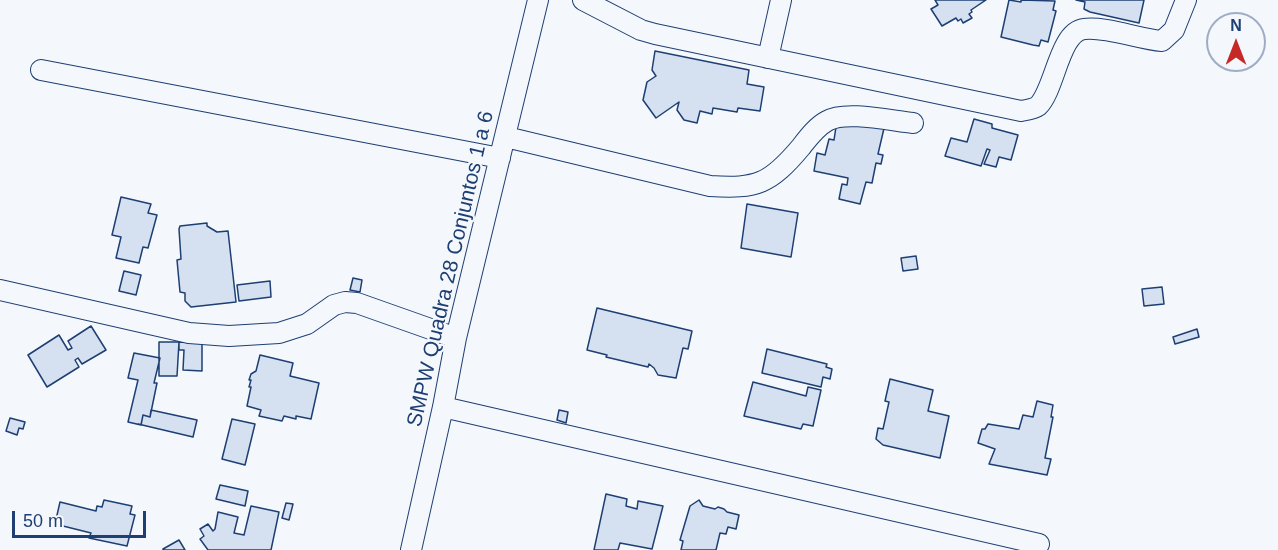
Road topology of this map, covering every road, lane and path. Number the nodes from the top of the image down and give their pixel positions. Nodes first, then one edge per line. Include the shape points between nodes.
1 (538, 0) edge
2 (583, 0) edge
3 (781, 0) edge
4 (1186, 0) edge
5 (768, 58) junction
6 (41, 70) dead end
7 (913, 123) dead end
8 (506, 137) junction
9 (500, 158) junction
10 (0, 290) edge
11 (456, 338) junction
12 (443, 407) junction
13 (1040, 544) dead end
14 (411, 550) edge

1 - 8 street, SMPW Quadra 28 Conjuntos 1 a 6
2 - 5 street via 641,30
3 - 5 street
4 - 5 street via 1174,30 1162,41 1078,30 1062,53 1046,95 1036,107 1020,111
6 - 9 street
7 - 8 street via 843,117 827,120 768,179 736,188 710,186
8 - 9 street, SMPW Quadra 28 Conjuntos 1 a 6
9 - 11 street, SMPW Quadra 28 Conjuntos 1 a 6
10 - 11 street via 189,333 229,336 279,333 306,324 334,305 357,303
11 - 12 street, SMPW Quadra 28 Conjuntos 1 a 6
12 - 13 street
12 - 14 street, SMPW Quadra 28 Conjuntos 1 a 6

